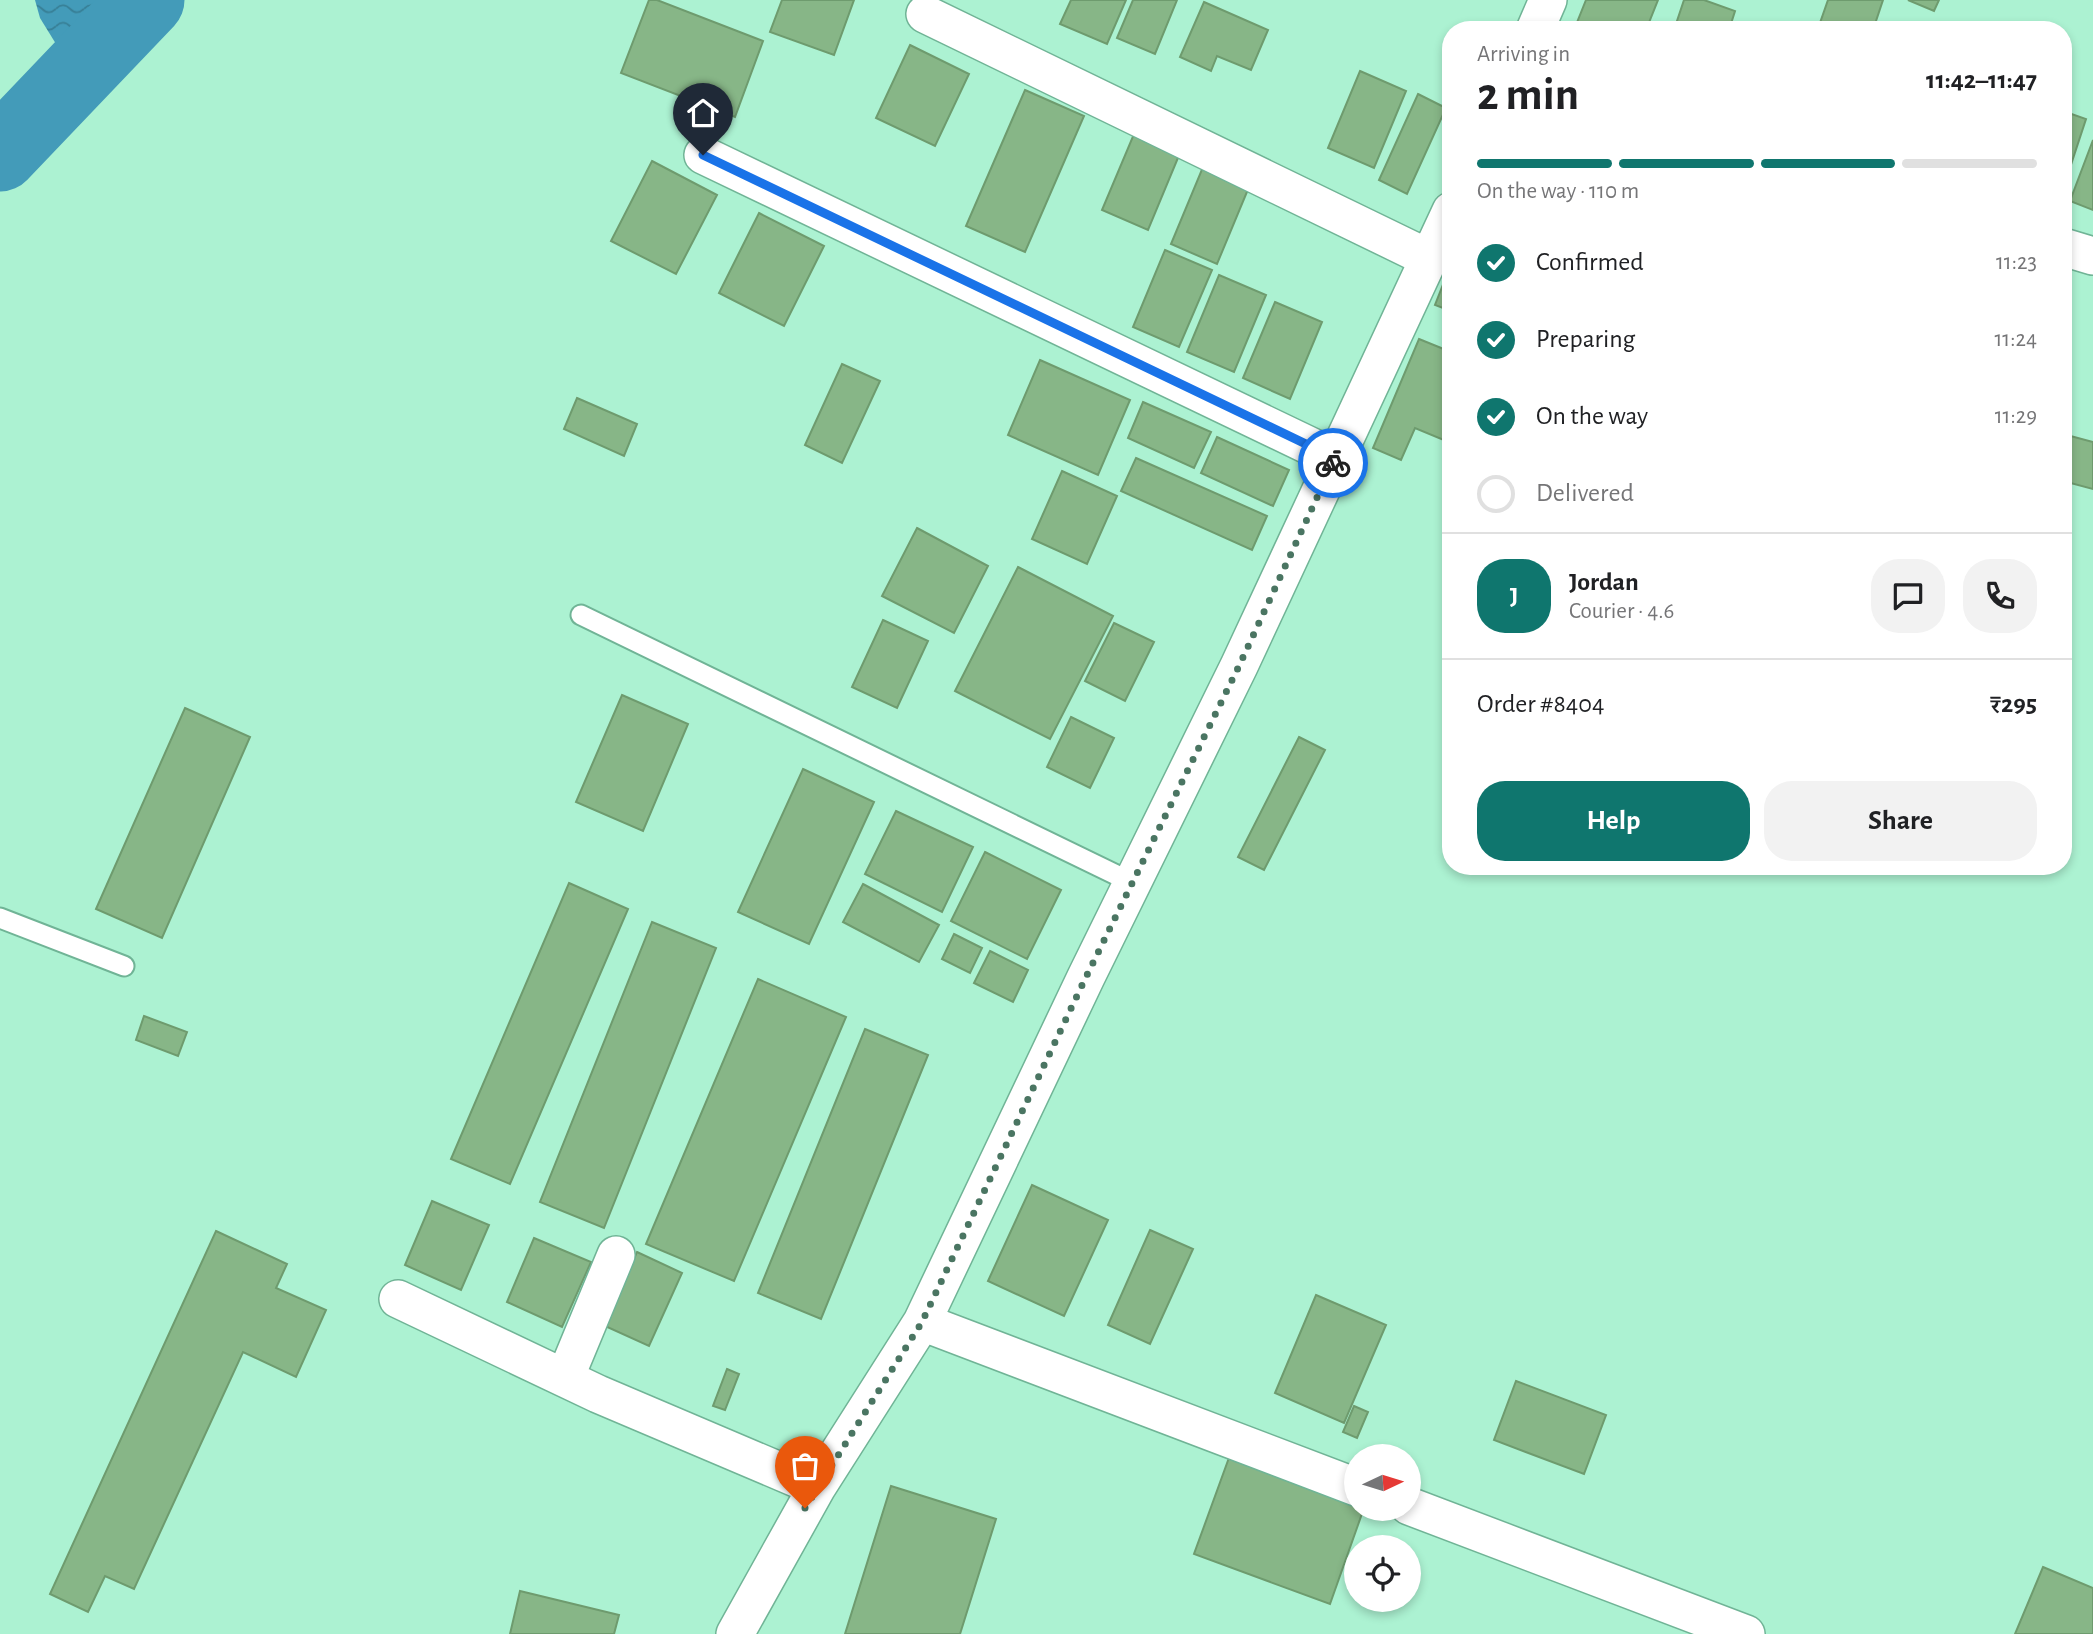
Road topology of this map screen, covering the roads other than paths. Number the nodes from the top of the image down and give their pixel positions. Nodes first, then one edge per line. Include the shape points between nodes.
1 (1548, 0) edge
2 (925, 14) dead end
3 (1539, 21) edge
4 (703, 155) dead end
5 (1442, 229) edge
6 (2072, 250) edge
7 (2093, 256) edge
8 (1428, 258) junction
9 (1335, 458) junction
10 (581, 615) dead end
11 (1133, 883) junction
12 (0, 919) edge
13 (124, 966) dead end
14 (617, 1255) dead end
15 (398, 1299) dead end
16 (922, 1322) junction
17 (565, 1378) junction
18 (1344, 1482) edge
19 (817, 1487) junction
20 (1421, 1511) edge
21 (734, 1634) edge
22 (1746, 1634) edge

1 - 3 street
2 - 8 street
4 - 9 street
5 - 8 street
6 - 7 street
8 - 9 street
9 - 11 street
10 - 11 lane
11 - 16 street
12 - 13 lane
14 - 17 street
15 - 17 street
16 - 18 street
16 - 19 street
17 - 19 street
19 - 21 street
20 - 22 street

